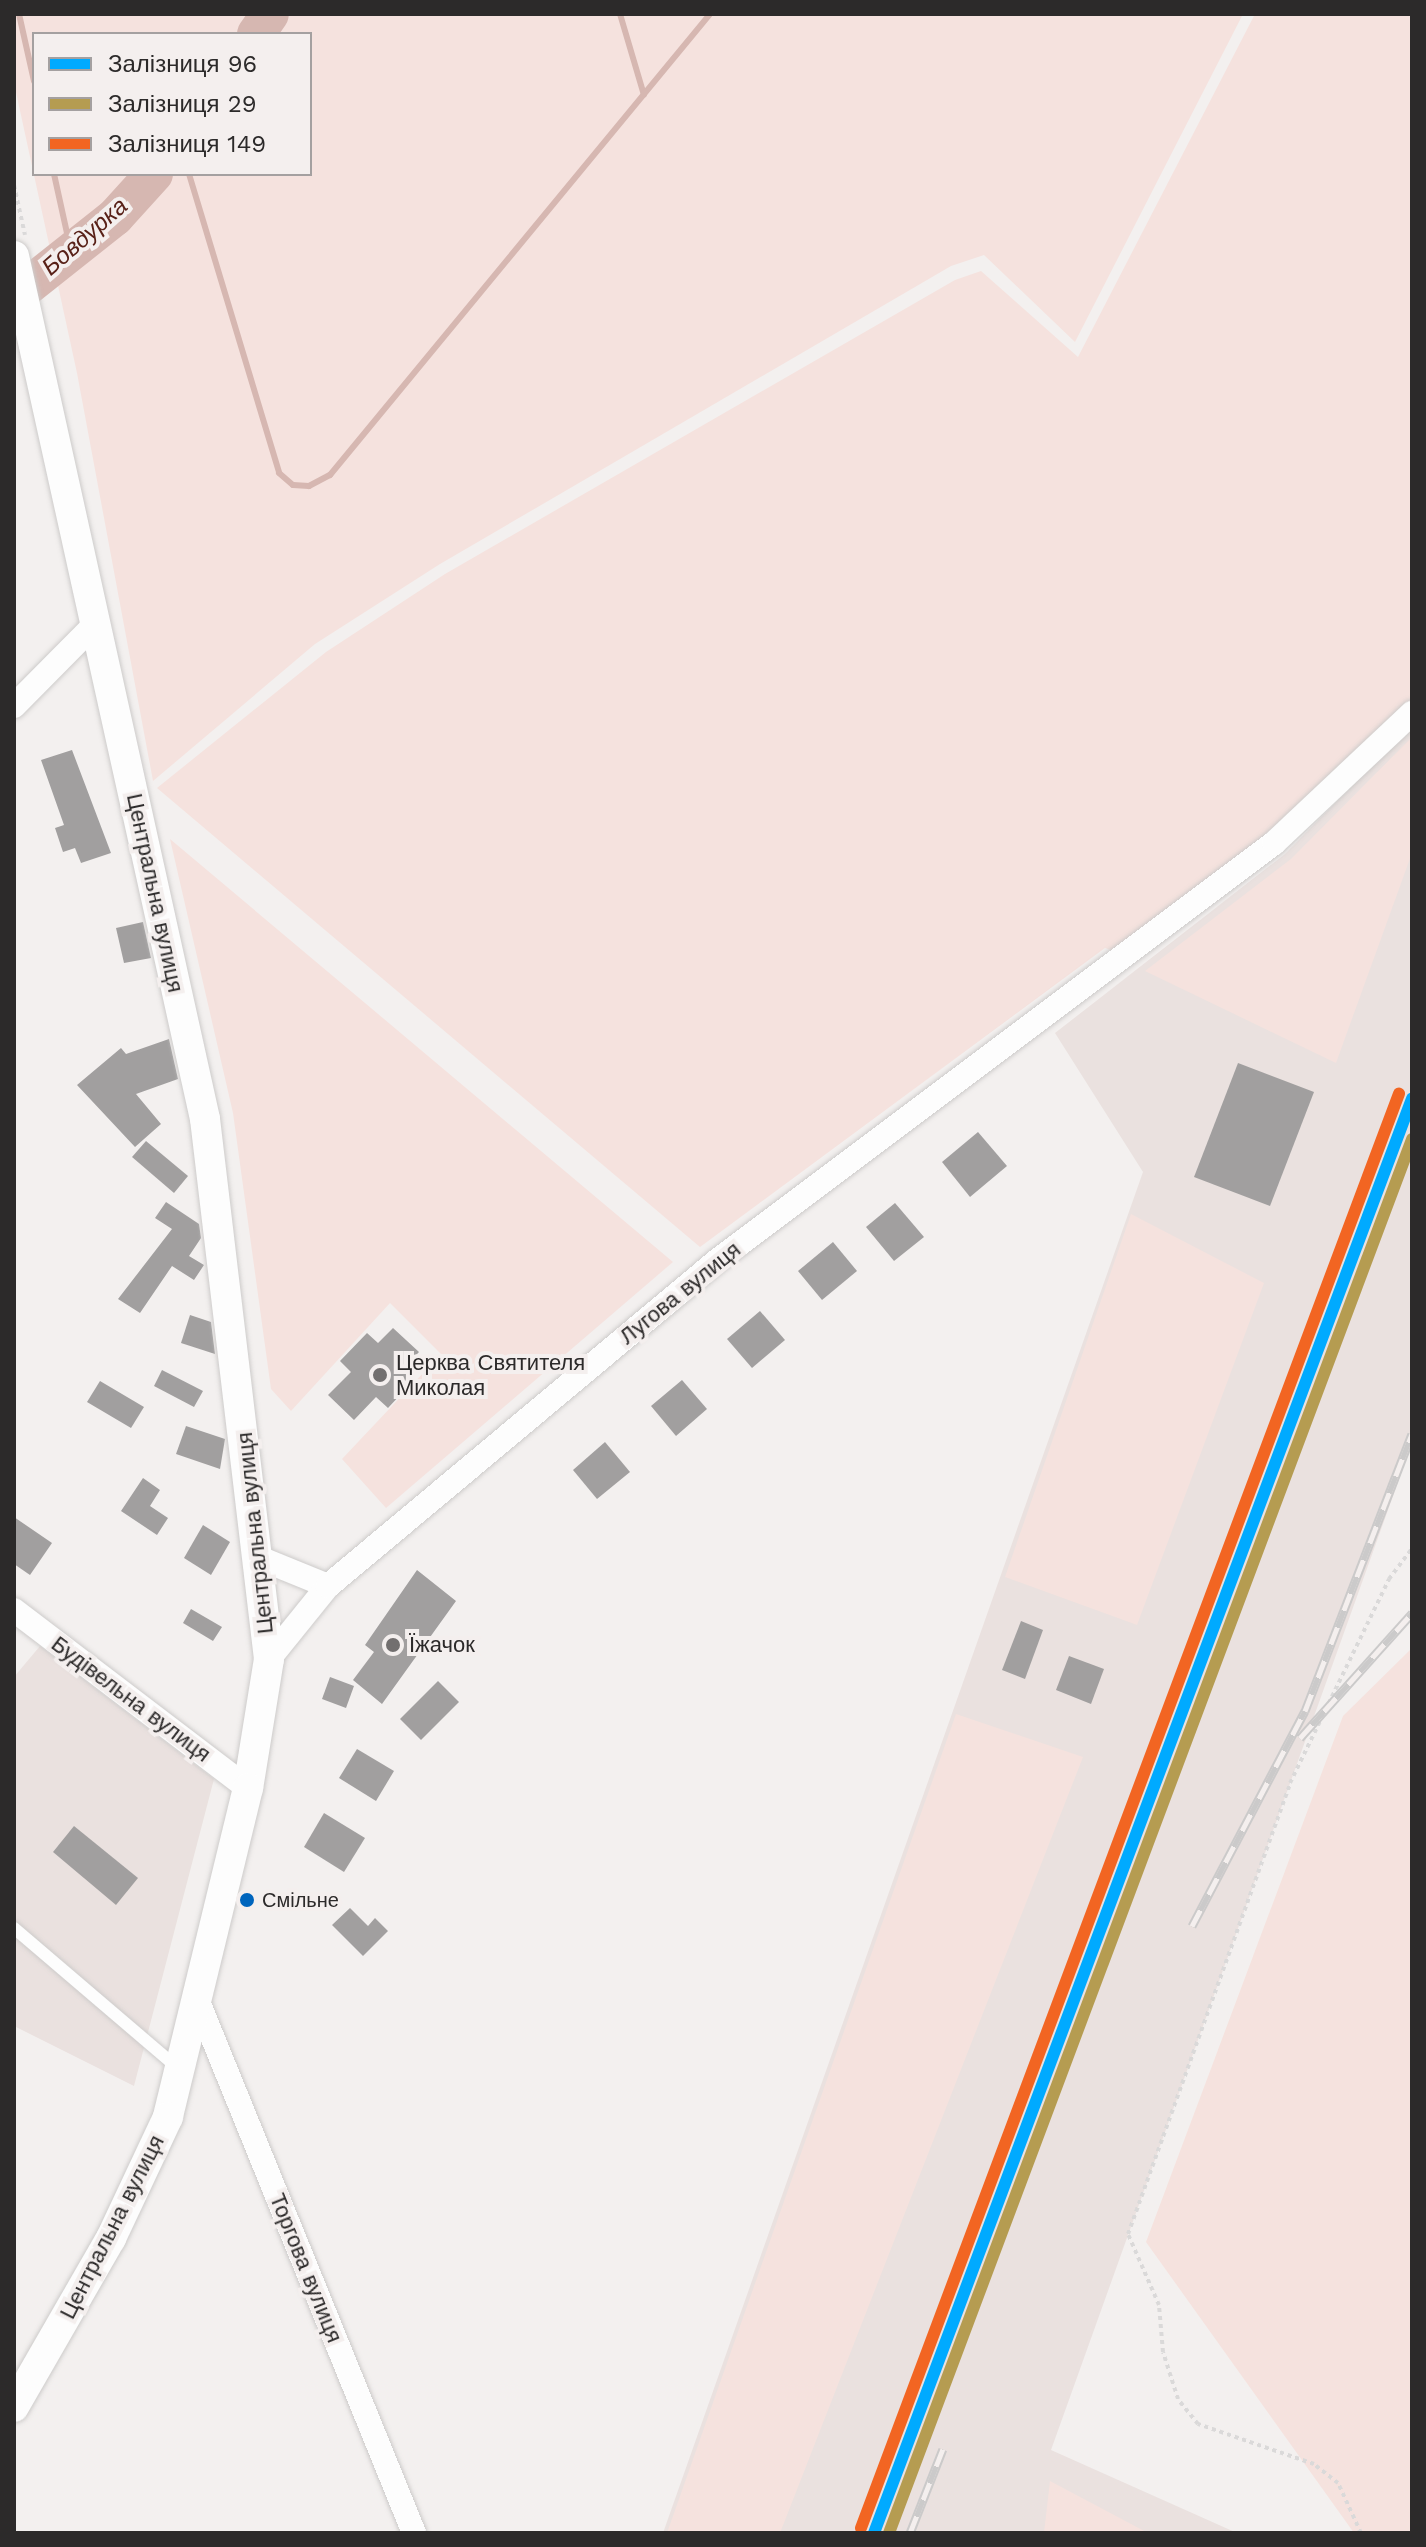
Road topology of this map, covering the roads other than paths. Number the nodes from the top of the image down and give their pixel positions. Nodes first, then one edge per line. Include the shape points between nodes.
1 (21, 271) edge
2 (96, 623) junction
3 (14, 706) edge
4 (1412, 713) edge
5 (259, 1558) junction
6 (328, 1586) junction
7 (14, 1610) edge
8 (269, 1659) junction
9 (248, 1788) junction
10 (14, 1928) edge
11 (199, 2004) junction
12 (182, 2071) junction
13 (14, 2407) edge
14 (414, 2533) edge

1 - 2 street, Центральна вулиця
2 - 3 street
2 - 5 street, Центральна вулиця via 205,1119
4 - 6 street, Лугова вулиця via 1274,843 718,1260
5 - 6 street
5 - 8 street, Центральна вулиця
6 - 8 street, Лугова вулиця
7 - 9 street, Будівельна вулиця
8 - 9 street, Центральна вулиця
9 - 11 street, Центральна вулиця
10 - 12 lane
11 - 12 street, Центральна вулиця
11 - 14 street, Торгова вулиця
12 - 13 street, Центральна вулиця via 146,2170

